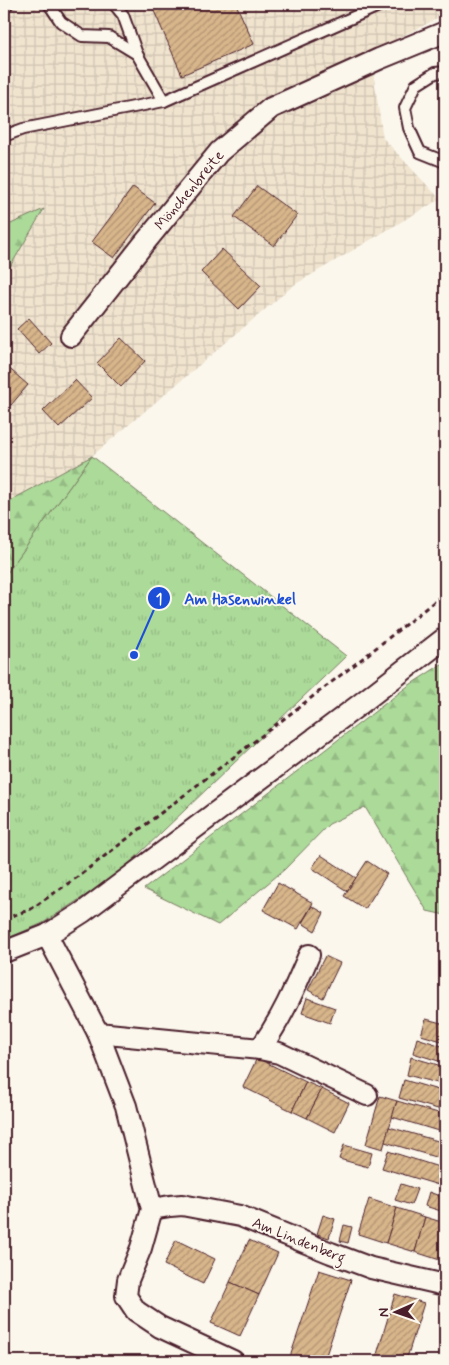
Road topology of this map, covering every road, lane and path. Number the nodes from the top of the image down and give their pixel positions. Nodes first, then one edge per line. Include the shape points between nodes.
1 (8, 4) edge
2 (50, 4) edge
3 (114, 4) edge
4 (383, 4) edge
5 (4, 5) edge
6 (445, 32) edge
7 (137, 54) junction
8 (445, 72) edge
9 (164, 101) junction
10 (4, 136) edge
11 (445, 162) edge
12 (71, 336) dead end
13 (445, 593) edge
14 (445, 638) edge
15 (4, 919) edge
16 (47, 935) junction
17 (4, 952) edge
18 (310, 955) dead end
19 (98, 1033) junction
20 (260, 1049) junction
21 (367, 1095) dead end
22 (152, 1209) junction
23 (445, 1285) edge
24 (233, 1361) edge

1 - 5 lane
2 - 7 lane via 62,22 82,36 109,37
3 - 7 lane via 123,14
4 - 9 lane
6 - 12 street, Mönchenbreite via 271,108 219,152
7 - 9 lane
8 - 11 lane via 436,73 416,85 405,108 409,128 420,152
9 - 10 lane via 23,129
13 - 15 path via 76,878 31,909
14 - 16 street via 114,891
16 - 17 street
16 - 19 street
18 - 20 street via 290,1001
19 - 20 street
19 - 22 street via 126,1106
20 - 21 street via 279,1053
22 - 23 street, Am Lindenberg via 182,1205 240,1216 371,1268
22 - 24 street via 142,1248 128,1280 126,1296 136,1311 160,1327

